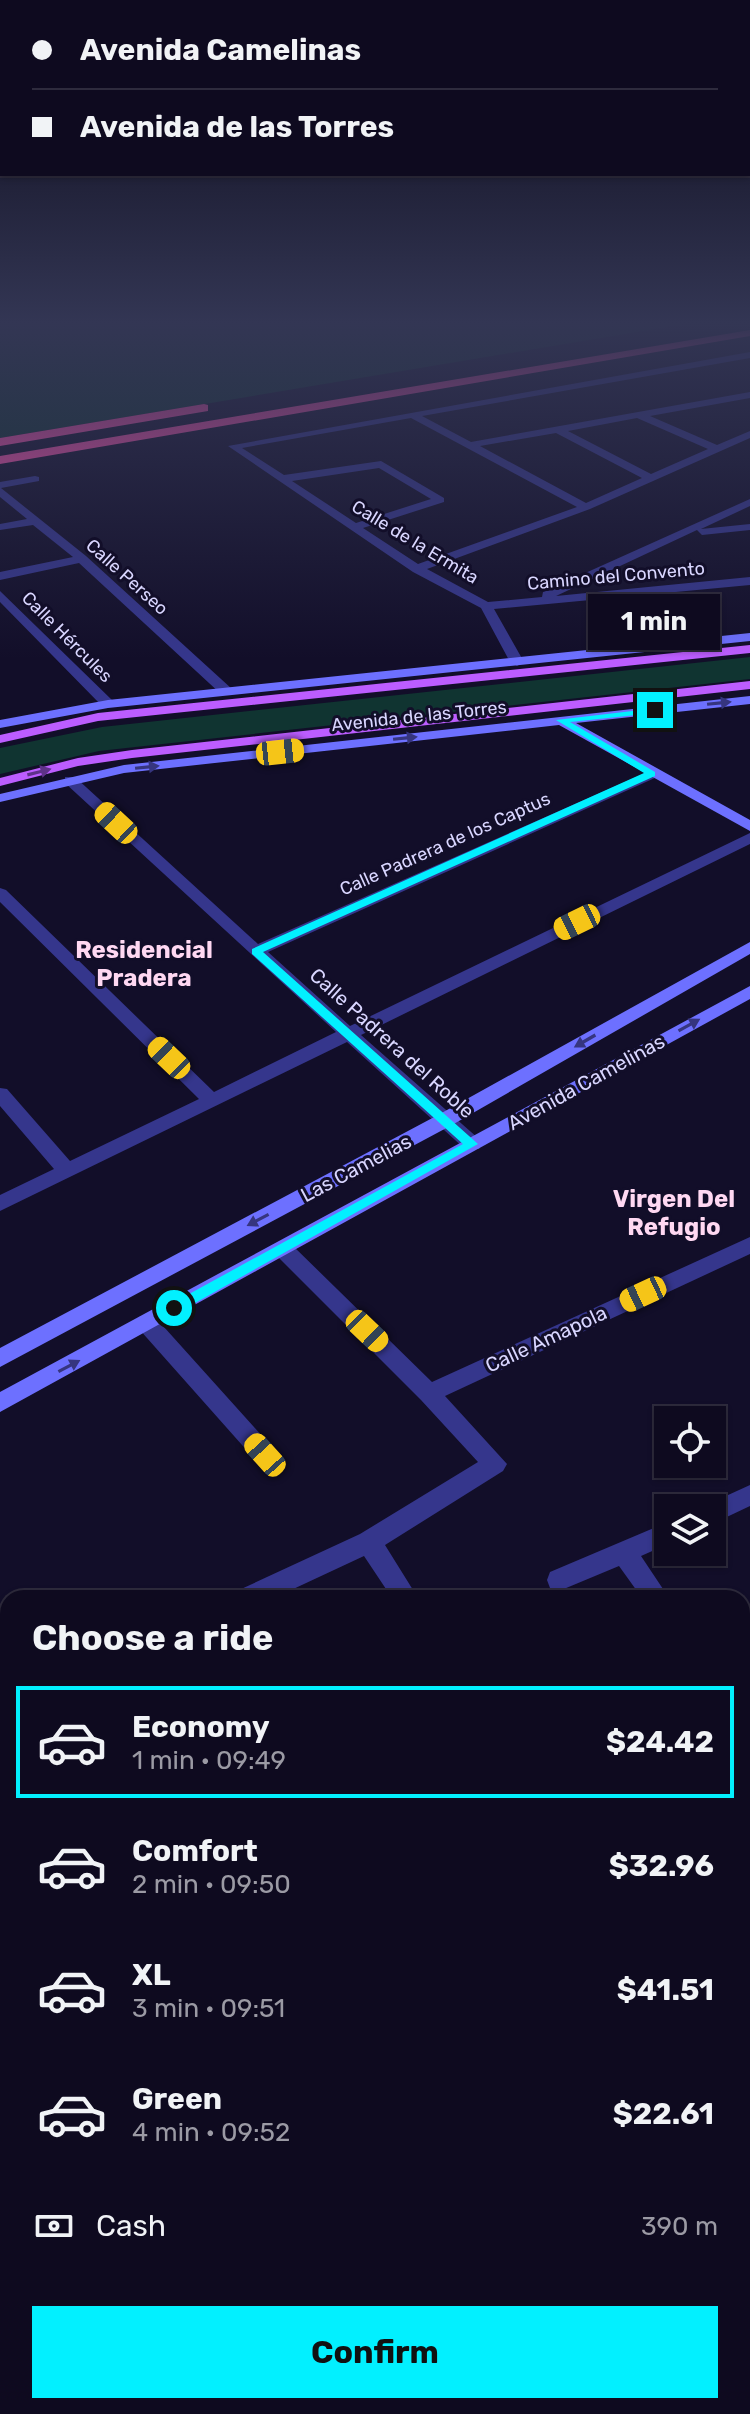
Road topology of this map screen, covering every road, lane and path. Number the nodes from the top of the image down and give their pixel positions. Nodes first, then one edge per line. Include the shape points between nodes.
1 (51, 434) edge
2 (156, 434) edge
3 (302, 434) edge
4 (448, 434) edge
5 (537, 434) edge
6 (566, 434) edge
7 (682, 434) edge
8 (750, 434) edge
9 (0, 442) edge
10 (470, 445) junction
11 (716, 448) junction
12 (0, 460) edge
13 (650, 478) junction
14 (35, 479) dead end
15 (283, 479) junction
16 (0, 488) edge
17 (750, 502) edge
18 (586, 507) junction
19 (34, 521) junction
20 (0, 527) edge
21 (354, 527) junction
22 (750, 527) edge
23 (686, 533) junction
24 (82, 559) junction
25 (417, 569) junction
26 (0, 576) edge
27 (750, 581) edge
28 (0, 595) edge
29 (532, 602) junction
30 (486, 606) junction
31 (750, 637) edge
32 (750, 649) edge
33 (517, 662) junction
34 (750, 685) edge
35 (227, 692) junction
36 (750, 700) edge
37 (108, 704) junction
38 (560, 720) junction
39 (0, 724) edge
40 (0, 739) edge
41 (652, 774) junction
42 (70, 780) junction
43 (0, 782) edge
44 (0, 798) edge
45 (750, 826) edge
46 (750, 838) edge
47 (0, 893) edge
48 (750, 947) edge
49 (256, 951) junction
50 (750, 992) edge
51 (347, 1034) junction
52 (0, 1094) edge
53 (211, 1100) junction
54 (445, 1120) junction
55 (472, 1144) junction
56 (67, 1171) junction
57 (0, 1204) edge
58 (750, 1245) edge
59 (283, 1249) junction
60 (147, 1323) junction
61 (0, 1358) edge
62 (429, 1393) junction
63 (0, 1403) edge
64 (265, 1455) dead end
65 (750, 1495) edge
66 (726, 1506) edge
67 (654, 1539) edge
68 (369, 1542) junction
69 (624, 1553) junction
70 (559, 1580) dead end
71 (265, 1590) edge
72 (401, 1590) edge
73 (651, 1590) edge

1 - 9 highway
2 - 12 highway
3 - 15 street, Calle de la Ermita via 233,446
4 - 10 street
5 - 10 street
6 - 13 street
7 - 11 street
8 - 11 street
10 - 18 street
11 - 13 street
13 - 18 street
14 - 16 street
15 - 21 street, Calle de la Ermita
15 - 21 street via 381,464 440,500
16 - 19 street, Calle Perseo
17 - 23 street
18 - 25 street
19 - 20 street
19 - 24 street, Calle Perseo
21 - 25 street, Calle de la Ermita
22 - 23 street
23 - 29 street
24 - 26 street
24 - 35 street, Calle Perseo
25 - 30 street, Calle de la Ermita
27 - 29 street, Camino del Convento
28 - 37 street, Calle Hércules
29 - 30 street, Camino del Convento
30 - 33 street, Calle de la Ermita
31 - 33 street
32 - 40 main road, Avenida de las Torres via 98,717
33 - 35 street
43 -> 34 main road, Avenida de las Torres via 132,754
35 - 37 street
38 -> 36 street, Avenida de las Torres
37 - 39 street
38 - 41 street
42 -> 38 street, Avenida de las Torres via 124,769
41 - 45 street
41 - 49 street, Calle Padrera de los Captus
42 - 44 street, Avenida de las Torres
42 - 49 street, Calle Padrera del Roble
46 - 51 street
47 - 53 street
48 -> 54 street, Las Camelias
49 - 51 street, Calle Padrera del Roble
55 -> 50 street, Avenida Camelinas
51 - 53 street
51 - 54 street, Calle Padrera del Roble
52 - 56 street
53 - 56 street
54 - 55 street, Calle Padrera del Roble
54 -> 61 street, Las Camelias
55 - 59 street, Avenida Camelinas
56 - 57 street
58 - 62 street, Calle Amapola
59 - 60 street, Avenida Camelinas
59 - 62 street
63 -> 60 street, Avenida Camelinas
60 - 64 street
62 - 68 street via 495,1464
65 - 66 street
67 - 69 street
68 - 71 street
68 - 72 street
69 - 70 street
69 - 73 street

